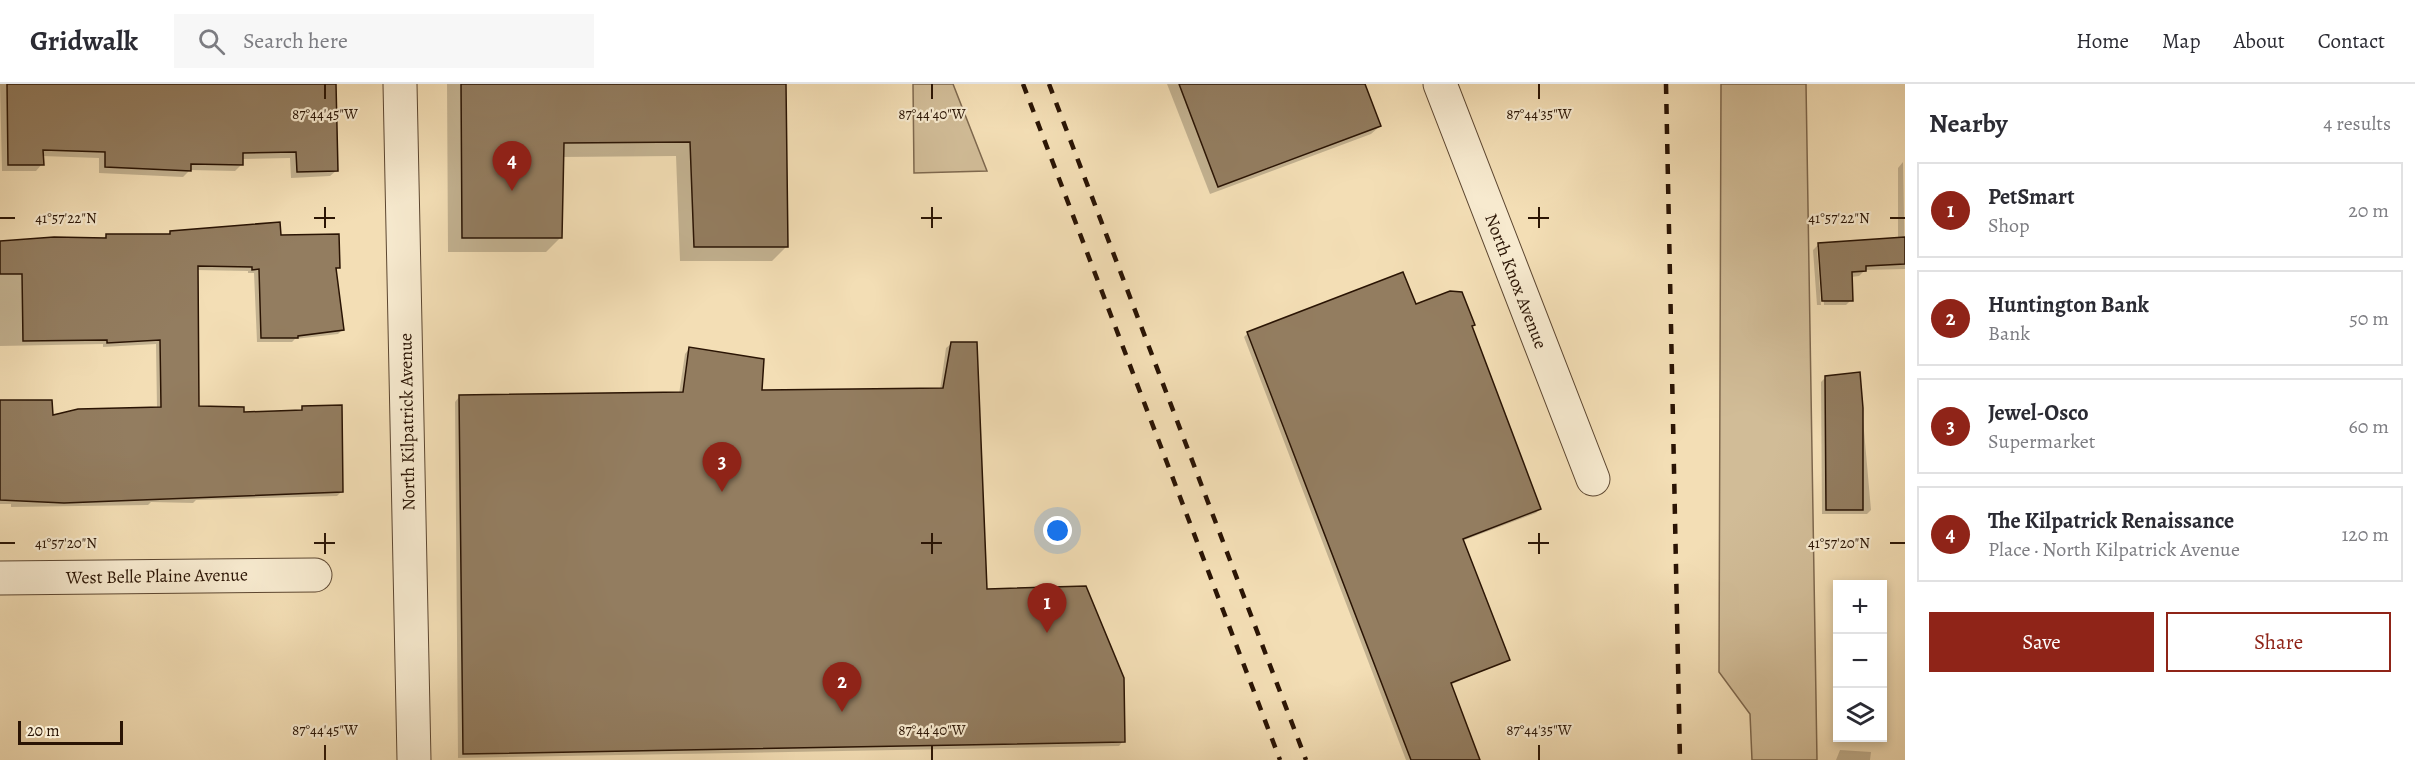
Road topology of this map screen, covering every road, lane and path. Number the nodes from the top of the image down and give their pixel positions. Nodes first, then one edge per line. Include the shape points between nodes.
1 (399, 84) edge
2 (1440, 84) edge
3 (1593, 478) dead end
4 (315, 574) dead end
5 (0, 578) edge
6 (414, 760) edge

1 - 6 street, North Kilpatrick Avenue
2 - 3 street, North Knox Avenue
4 - 5 street, West Belle Plaine Avenue

